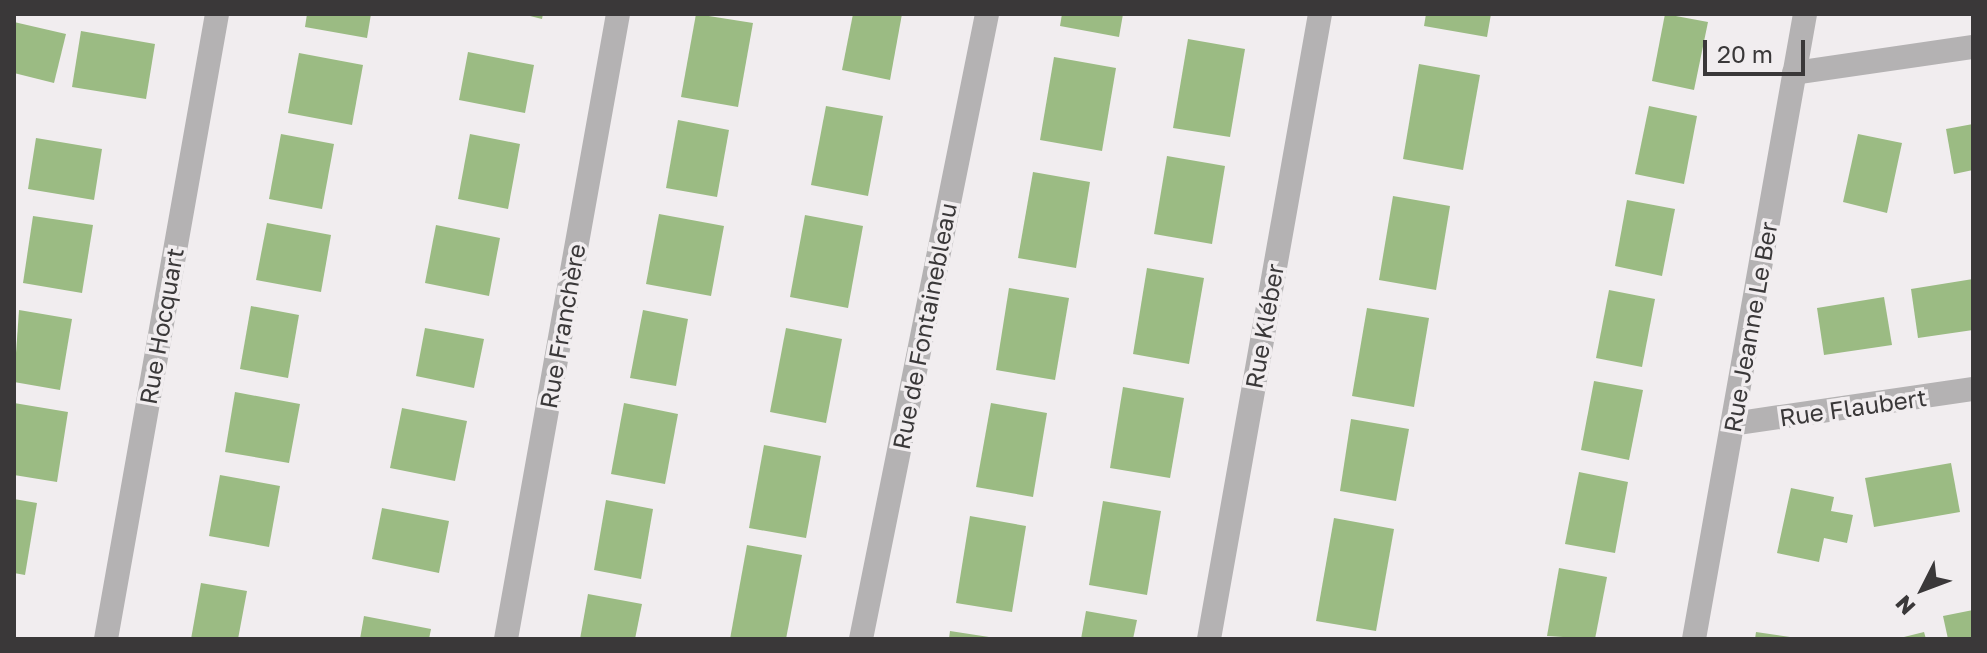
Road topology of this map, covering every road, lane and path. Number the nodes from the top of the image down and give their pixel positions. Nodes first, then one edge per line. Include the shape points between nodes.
1 (217, 14) edge
2 (618, 14) edge
3 (987, 14) edge
4 (1320, 14) edge
5 (1805, 14) edge
6 (1973, 47) edge
7 (1794, 73) junction
8 (1973, 389) edge
9 (1732, 424) junction
10 (106, 639) edge
11 (506, 639) edge
12 (861, 639) edge
13 (1209, 639) edge
14 (1694, 639) edge

1 - 10 street, Rue Hocquart
2 - 11 street, Rue Franchère
3 - 12 street, Rue de Fontainebleau
4 - 13 street, Rue Kléber
5 - 7 street, Rue Jeanne Le Ber
6 - 7 street
7 - 9 street, Rue Jeanne Le Ber
8 - 9 street, Rue Flaubert
9 - 14 street, Rue Jeanne Le Ber

